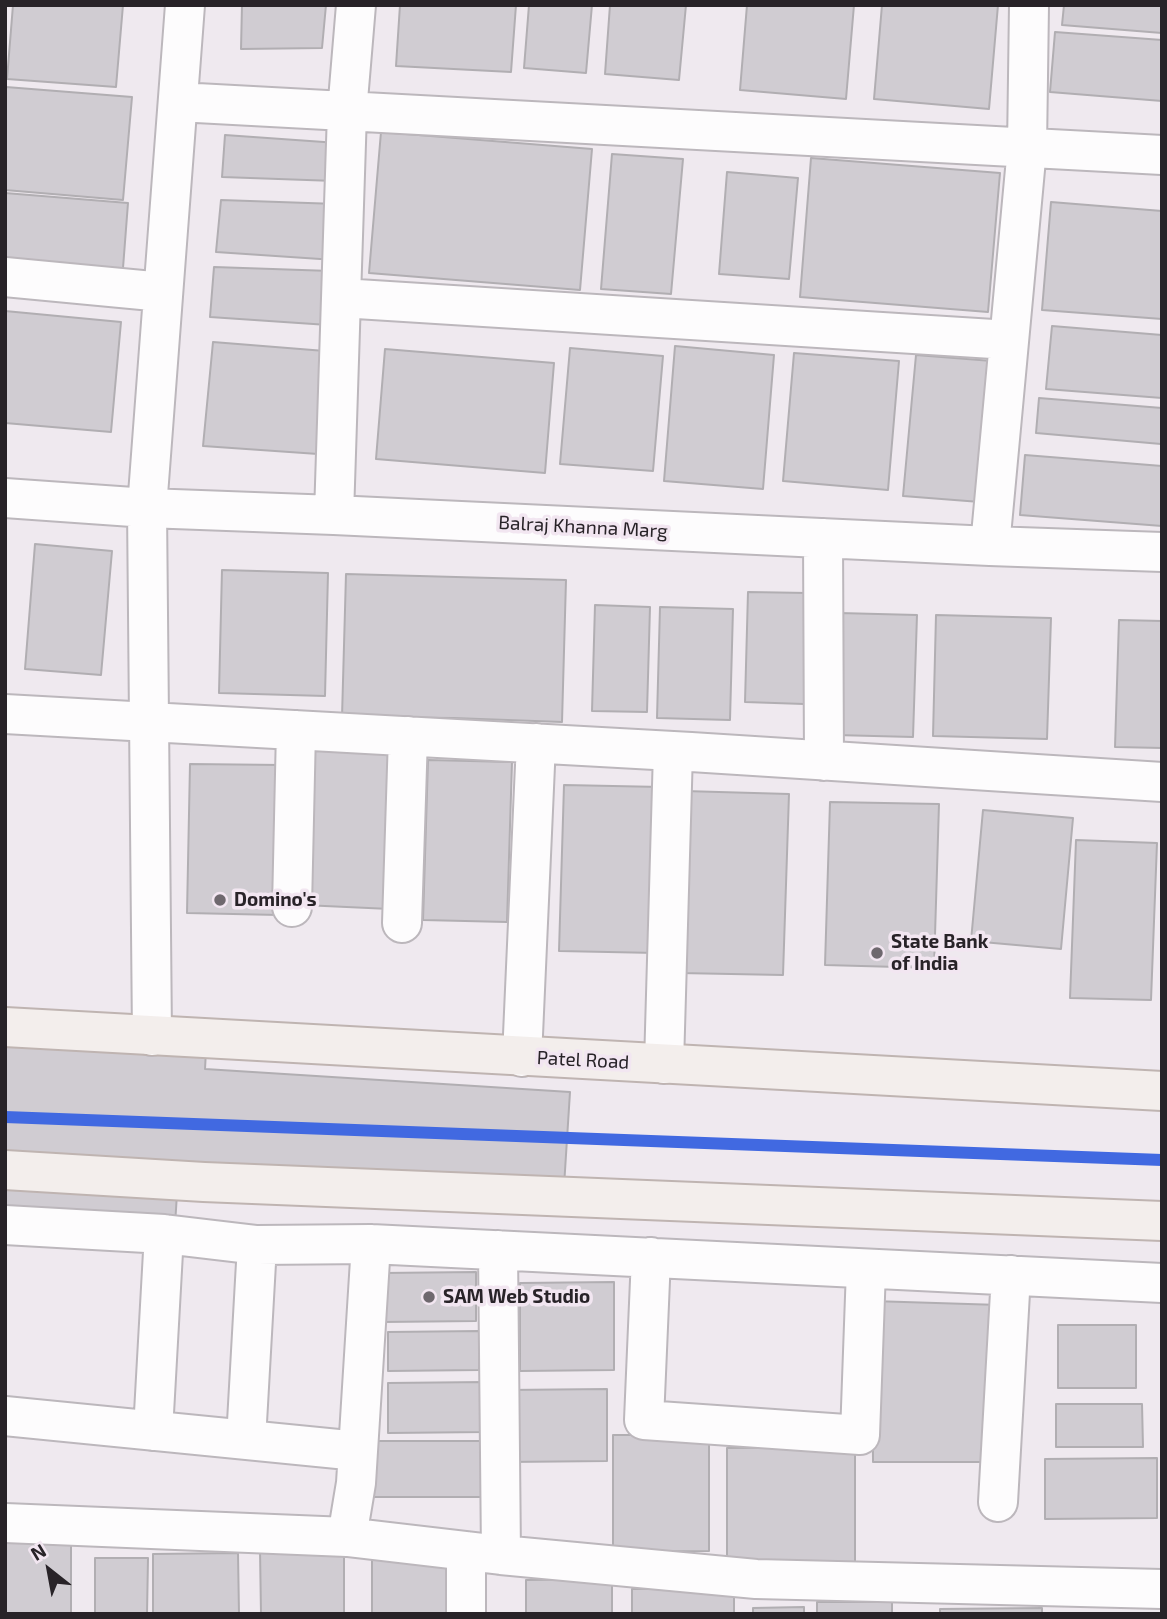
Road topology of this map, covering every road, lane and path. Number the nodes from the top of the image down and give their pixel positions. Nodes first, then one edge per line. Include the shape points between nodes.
1 (185, 5) edge
2 (356, 5) edge
3 (1029, 5) edge
4 (178, 102) junction
5 (347, 112) junction
6 (1027, 148) junction
7 (1162, 155) edge
8 (5, 277) edge
9 (163, 292) junction
10 (341, 298) junction
11 (1009, 341) junction
12 (5, 498) edge
13 (147, 508) junction
14 (334, 515) junction
15 (823, 538) junction
16 (990, 546) junction
17 (1162, 552) edge
18 (5, 714) edge
19 (149, 722) junction
20 (296, 730) junction
21 (408, 736) junction
22 (536, 743) junction
23 (673, 751) junction
24 (824, 761) junction
25 (1162, 782) edge
26 (292, 907) dead end
27 (402, 923) dead end
28 (5, 1027) edge
29 (152, 1036) junction
30 (522, 1057) junction
31 (664, 1064) junction
32 (1162, 1091) edge
33 (5, 1170) edge
34 (1162, 1221) edge
35 (5, 1225) edge
36 (164, 1234) junction
37 (371, 1244) junction
38 (257, 1245) junction
39 (498, 1250) junction
40 (651, 1257) junction
41 (866, 1269) junction
42 (1011, 1275) junction
43 (1162, 1283) edge
44 (5, 1416) edge
45 (153, 1431) junction
46 (246, 1440) junction
47 (358, 1451) junction
48 (998, 1502) dead end
49 (5, 1523) edge
50 (347, 1538) junction
51 (484, 1553) junction
52 (1162, 1589) edge
53 (466, 1614) edge

1 - 4 street
2 - 5 street
3 - 6 street
4 - 5 street
4 - 9 street
5 - 6 street
5 - 10 street
6 - 7 street
6 - 11 street
8 - 9 street
9 - 13 street
10 - 11 street
10 - 14 street
11 - 16 street
12 - 13 street, Balraj Khanna Marg
13 - 14 street, Balraj Khanna Marg
13 - 19 street
14 - 15 street, Balraj Khanna Marg
15 - 16 street, Balraj Khanna Marg
15 - 24 street
16 - 17 street, Balraj Khanna Marg
18 - 19 street
19 - 20 street
19 - 29 street
20 - 21 street
20 - 26 street
21 - 22 street
21 - 27 street
22 - 23 street
22 - 30 street
23 - 24 street
23 - 31 street
24 - 25 street
28 - 29 main road, Patel Road
29 - 30 main road, Patel Road
30 - 31 main road, Patel Road
31 - 32 main road, Patel Road
33 - 34 main road
35 - 36 street
36 - 38 street
36 - 45 street
37 - 38 street
37 - 39 street
37 - 47 street
38 - 46 street
39 - 40 street
39 - 51 street
40 - 41 street
40 - 41 street via 644,1420 860,1435
41 - 42 street
42 - 43 street
42 - 48 street
44 - 45 street
45 - 46 street
46 - 47 street
47 - 50 street
49 - 50 street
50 - 51 street
51 - 52 street via 757,1579
51 - 53 street

